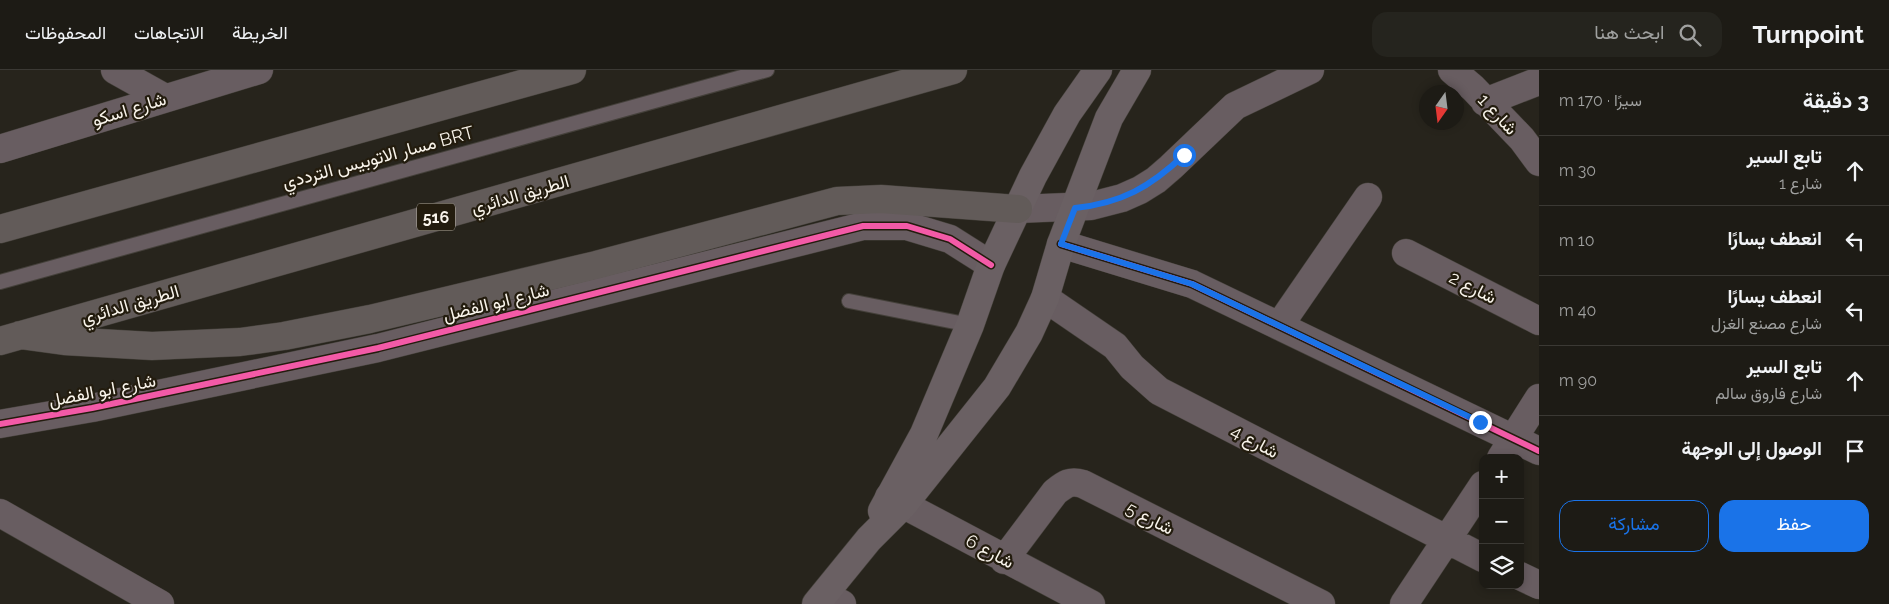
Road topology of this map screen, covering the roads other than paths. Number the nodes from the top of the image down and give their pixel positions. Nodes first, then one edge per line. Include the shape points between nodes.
1 (115, 70) edge
2 (259, 70) edge
3 (572, 70) edge
4 (767, 70) edge
5 (953, 70) edge
6 (1098, 70) edge
7 (1136, 70) edge
8 (1310, 70) edge
9 (1452, 70) edge
10 (542, 75) edge
11 (1539, 81) edge
12 (165, 98) junction
13 (1485, 102) junction
14 (6, 142) edge
15 (1539, 162) edge
16 (1368, 197) dead end
17 (1075, 208) junction
18 (1018, 209) junction
19 (0, 229) edge
20 (1061, 244) junction
21 (1406, 253) dead end
22 (991, 265) junction
23 (0, 282) edge
24 (1045, 298) junction
25 (849, 301) dead end
26 (1539, 321) edge
27 (970, 325) junction
28 (1279, 326) junction
29 (10, 338) edge
30 (1539, 398) edge
31 (0, 424) edge
32 (1507, 448) edge
33 (1539, 451) edge
34 (1479, 491) edge
35 (896, 501) junction
36 (0, 513) edge
37 (1446, 541) junction
38 (1479, 556) edge
39 (1004, 560) junction
40 (1524, 578) edge
41 (1539, 586) edge
42 (827, 601) edge
43 (160, 604) edge
44 (1091, 604) edge
45 (1321, 604) edge
46 (1404, 604) edge

1 - 12 street
2 - 12 street, شارع اسكو
3 - 10 highway
4 - 23 lane, مسار الاتوبيس الترددي BRT
5 - 29 highway, الطريق الدائري / 516
6 - 18 main road via 1068,114
7 - 17 main road via 1108,118
8 - 17 street via 1235,106 1171,167 1140,190 1107,203
9 - 13 street, شارع 1
10 - 19 highway
11 - 13 street
12 - 14 street, شارع اسكو
13 - 15 street, شارع 1 via 1522,139
16 - 28 street
17 - 18 street
17 - 20 main road
18 - 22 main road
18 - 29 highway via 881,199 837,201 596,266 284,336 152,346
20 - 24 main road
20 - 28 street via 1192,284
21 - 26 street, شارع 2
22 - 27 main road
22 - 31 street, شارع ابو الفضل via 950,239 907,226 863,226 378,348
24 - 35 main road via 1029,333 997,387
24 - 37 street, شارع 4 via 1115,346 1132,367 1159,391
25 - 27 lane
27 - 35 main road
28 - 32 street
30 - 32 street
32 - 33 street
34 - 37 street
35 - 39 street, شارع 6
35 - 42 main road
36 - 43 street
37 - 38 street, شارع 4
37 - 46 street
39 - 44 street, شارع 6
39 - 45 street, شارع 5 via 1055,492 1073,481
40 - 41 street

